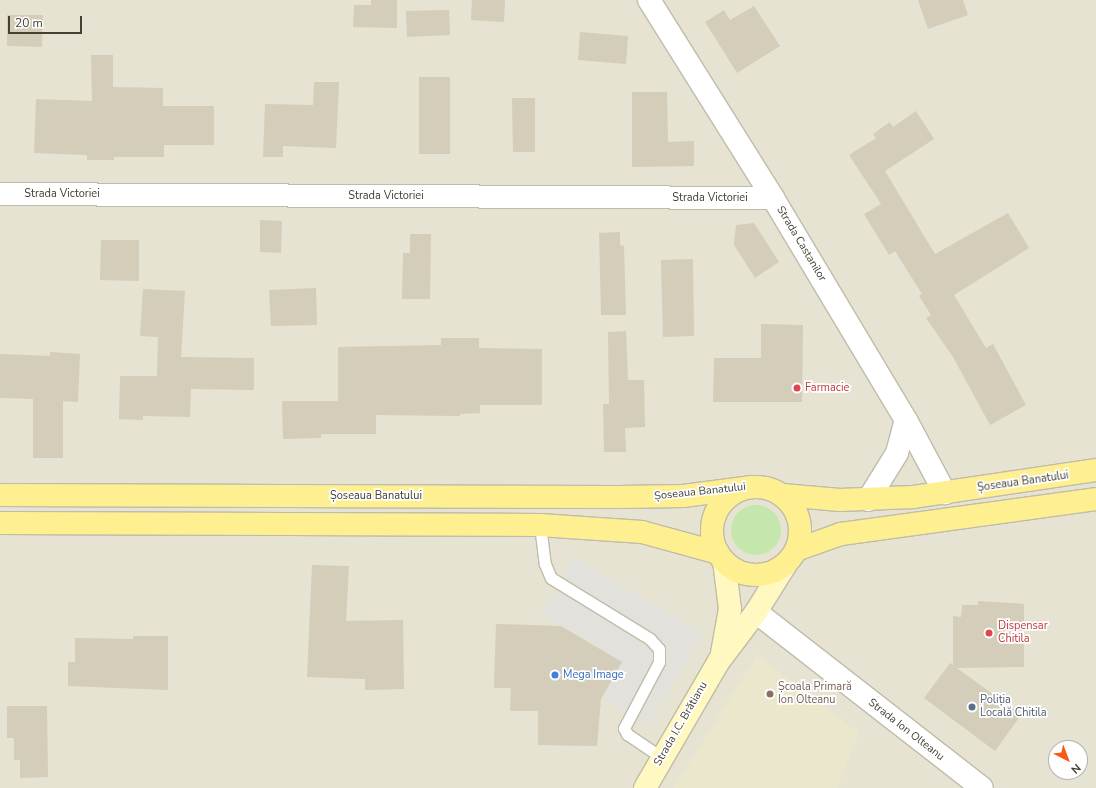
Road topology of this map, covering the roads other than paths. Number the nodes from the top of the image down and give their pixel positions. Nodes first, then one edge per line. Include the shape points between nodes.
1 (649, 0) edge
2 (0, 194) edge
3 (773, 198) junction
4 (906, 420) junction
5 (1096, 470) edge
6 (752, 486) junction
7 (945, 493) junction
8 (0, 495) edge
9 (783, 495) junction
10 (1096, 499) edge
11 (868, 500) junction
12 (0, 523) edge
13 (540, 525) junction
14 (721, 557) junction
15 (791, 557) junction
16 (756, 612) junction
17 (719, 661) junction
18 (661, 757) junction
19 (646, 788) edge
20 (982, 788) edge

1 - 3 street, Strada Castanilor
2 - 3 street, Strada Victoriei
3 - 4 street, Strada Castanilor
4 - 7 street, Strada Castanilor
4 - 11 street via 897,453
5 - 7 main road, Șoseaua Banatului
6 - 8 main road, Șoseaua Banatului via 683,496 619,498
6 - 9 main road via 763,486
6 - 14 main road via 737,490 725,499 716,511 712,532
7 - 11 main road, Șoseaua Banatului
9 - 11 main road, Șoseaua Banatului
9 - 15 main road via 793,506 799,520 801,535
10 - 15 main road via 841,534
12 - 13 main road
13 - 14 main road via 642,532
13 - 18 lane via 545,564 551,578 650,638 659,649 659,662 624,728 627,734
14 - 15 main road via 748,574 774,571
14 - 17 main road, Strada I.C. Brătianu via 730,616
15 - 16 main road, Strada I.C. Brătianu
16 - 17 main road, Strada I.C. Brătianu
16 - 20 street, Strada Ion Olteanu
17 - 18 main road, Strada I.C. Brătianu
18 - 19 main road, Strada I.C. Brătianu

